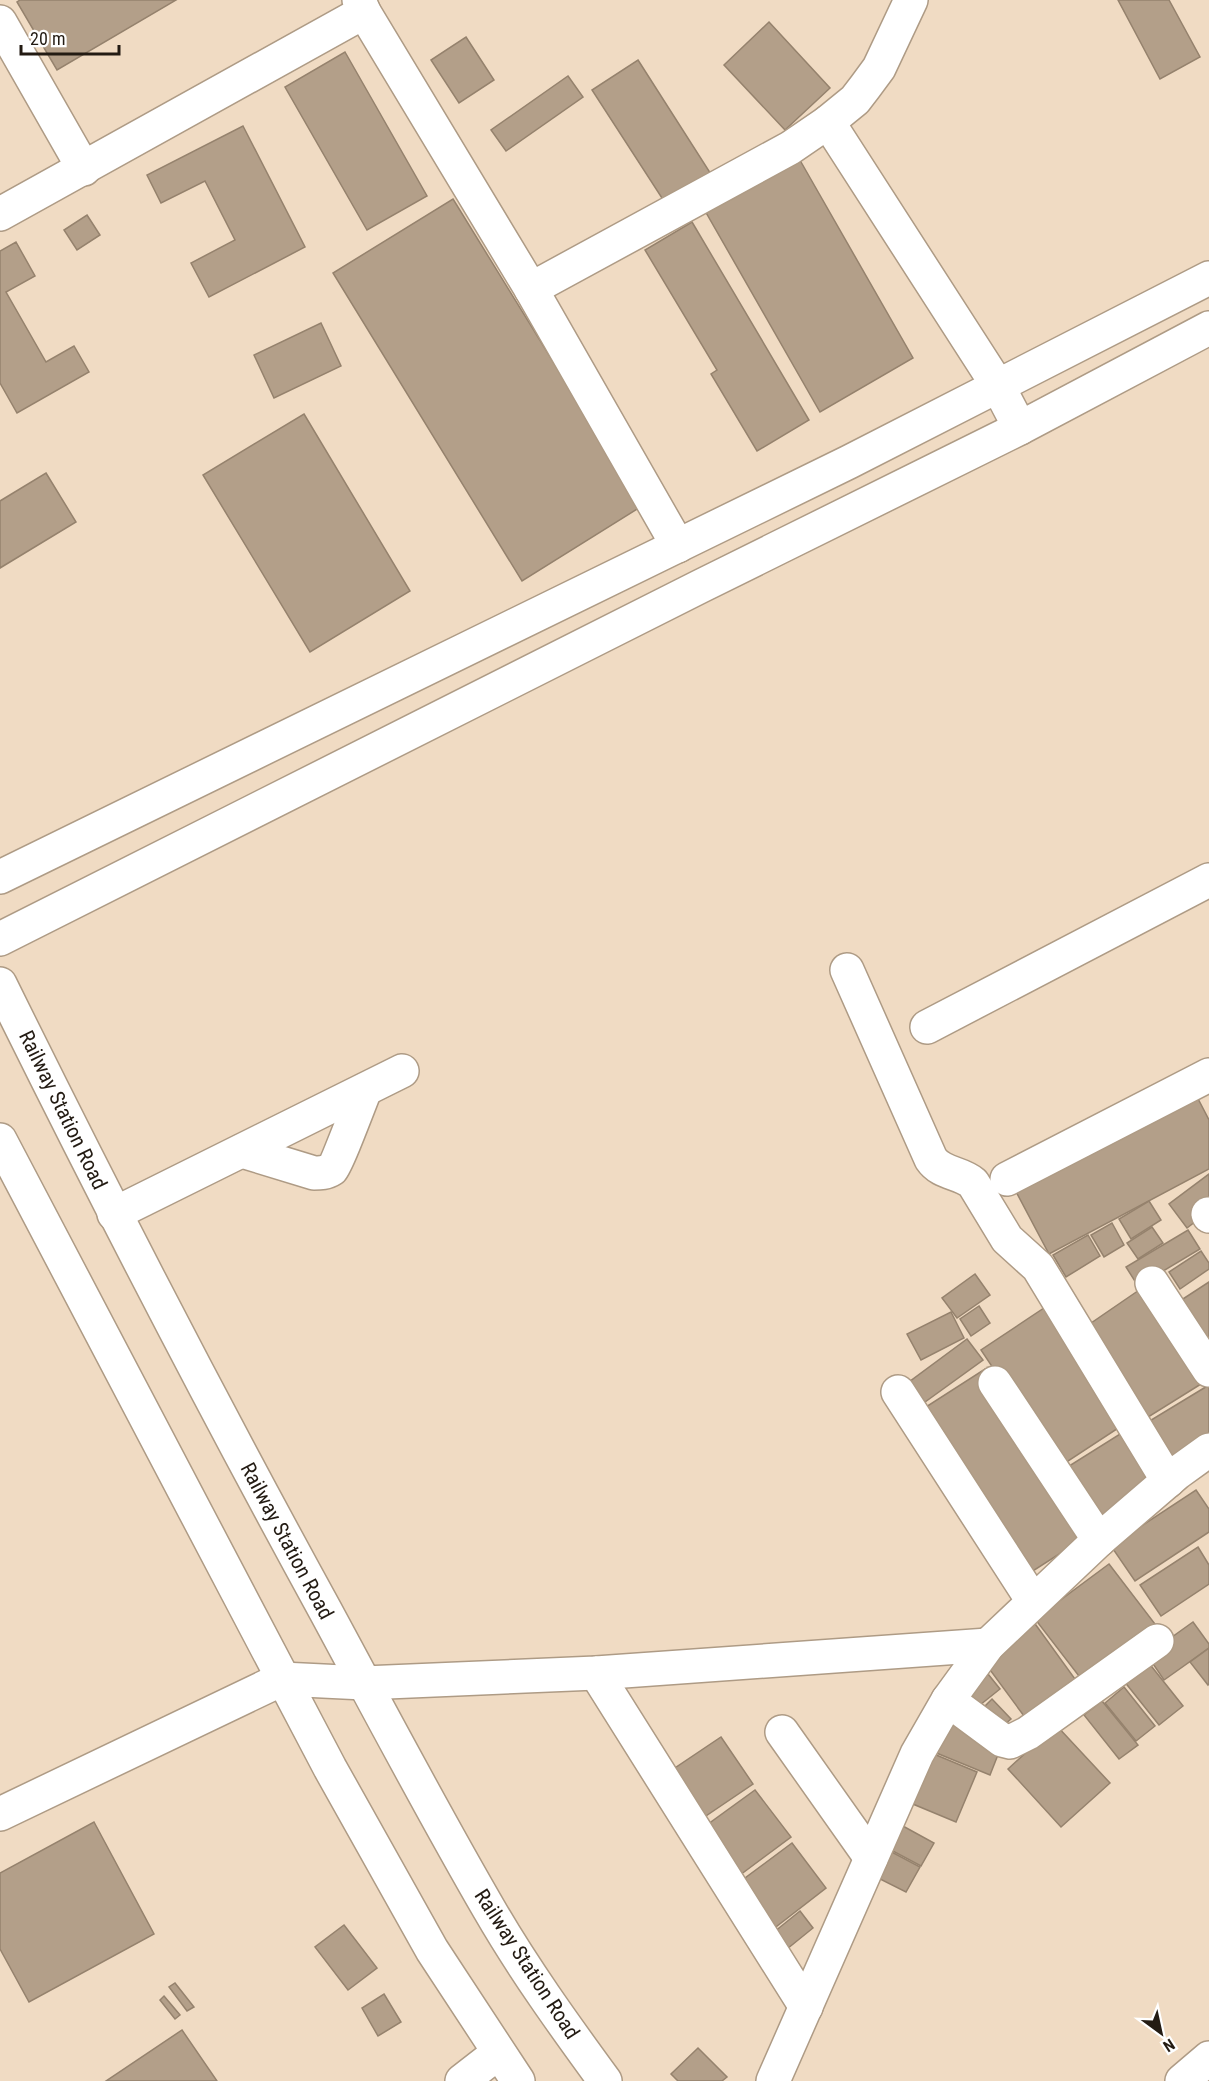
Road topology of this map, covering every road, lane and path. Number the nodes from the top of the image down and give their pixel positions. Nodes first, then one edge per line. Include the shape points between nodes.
1 (911, 0) edge
2 (362, 6) edge
3 (0, 22) edge
4 (828, 122) junction
5 (84, 168) junction
6 (0, 214) edge
7 (1209, 278) edge
8 (531, 289) junction
9 (1209, 328) edge
10 (998, 386) junction
11 (1020, 428) junction
12 (678, 546) junction
13 (0, 877) edge
14 (1209, 880) edge
15 (0, 939) edge
16 (847, 970) dead end
17 (0, 984) edge
18 (927, 1027) dead end
19 (402, 1071) dead end
20 (1209, 1075) edge
21 (365, 1090) junction
22 (0, 1140) edge
23 (242, 1150) junction
24 (1007, 1179) dead end
25 (114, 1214) junction
26 (1152, 1283) dead end
27 (1209, 1370) edge
28 (995, 1383) dead end
29 (898, 1392) dead end
30 (1209, 1450) edge
31 (1168, 1481) junction
32 (1098, 1540) junction
33 (1033, 1601) junction
34 (1157, 1641) dead end
35 (988, 1645) junction
36 (596, 1673) junction
37 (282, 1679) junction
38 (364, 1683) junction
39 (948, 1700) junction
40 (782, 1732) dead end
41 (0, 1814) edge
42 (871, 1858) junction
43 (806, 2007) junction
44 (498, 2053) junction
45 (1209, 2058) edge
46 (462, 2081) edge
47 (518, 2081) edge
48 (605, 2081) edge
49 (773, 2081) edge
50 (1182, 2081) edge

1 - 4 main road via 879,68 855,100
2 - 5 main road
2 - 8 main road
3 - 5 main road
4 - 8 main road via 790,148
4 - 10 main road
5 - 6 main road
7 - 10 main road
8 - 12 main road
9 - 11 main road
10 - 11 main road
10 - 12 main road
11 - 15 main road
12 - 13 main road
14 - 18 main road
16 - 31 main road via 931,1159 936,1166 973,1183 1006,1239 1038,1267
17 - 25 main road, Railway Station Road
19 - 21 main road
20 - 24 main road
21 - 23 main road
21 - 23 main road via 337,1161 324,1173
22 - 37 main road
23 - 25 main road
25 - 38 main road, Railway Station Road
26 - 27 main road
28 - 32 main road
29 - 33 main road
30 - 31 main road
31 - 32 main road
32 - 33 main road
33 - 35 main road
34 - 39 main road via 1010,1742
35 - 36 main road
35 - 39 main road
36 - 38 main road
36 - 43 main road
37 - 38 main road
37 - 41 main road
37 - 44 main road via 432,1950
38 - 48 main road, Railway Station Road via 490,1911
39 - 42 main road via 917,1754
40 - 42 main road
42 - 43 main road
43 - 49 main road
44 - 46 main road
44 - 47 main road
45 - 50 main road

